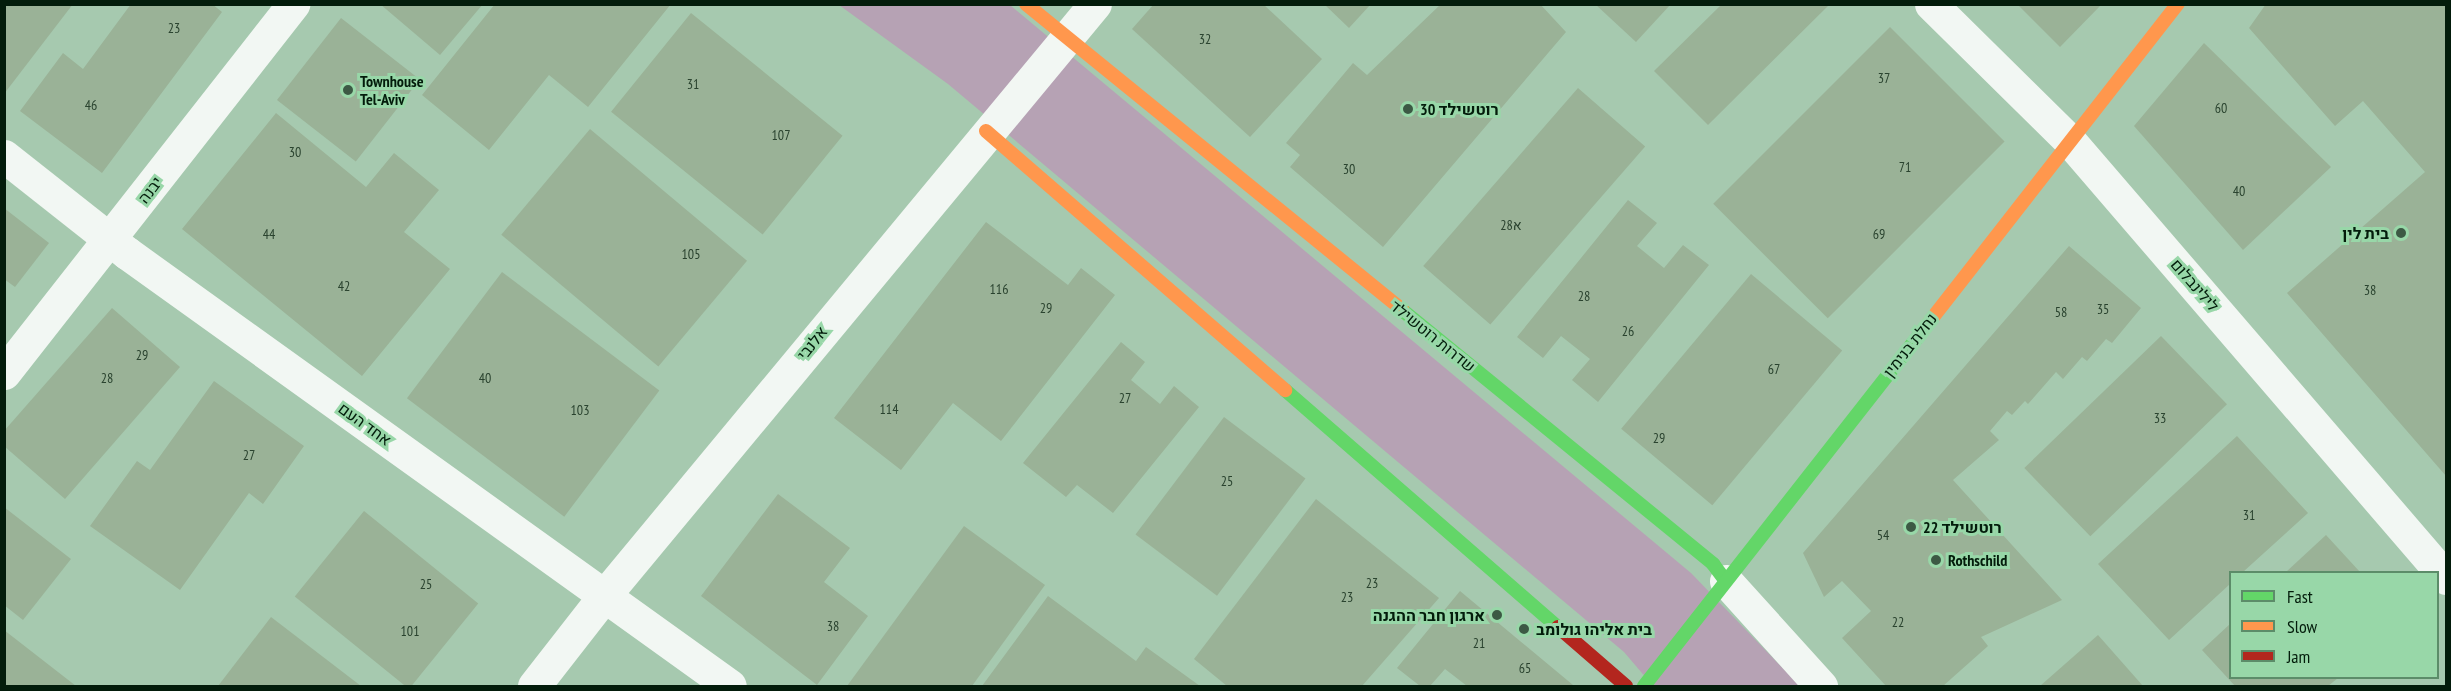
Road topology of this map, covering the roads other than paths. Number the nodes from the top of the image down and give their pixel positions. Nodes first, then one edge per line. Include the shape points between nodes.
1 (292, 4) edge
2 (1026, 4) edge
3 (1095, 4) edge
4 (1931, 4) edge
5 (2178, 4) edge
6 (1066, 37) junction
7 (986, 131) junction
8 (2069, 140) junction
9 (4, 156) edge
10 (112, 241) junction
11 (4, 373) edge
12 (2446, 578) edge
13 (1726, 581) junction
14 (604, 596) junction
15 (534, 687) edge
16 (730, 687) edge
17 (1626, 687) edge
18 (1644, 687) edge
19 (1821, 687) edge

1 - 10 street, יבנה
2 - 6 street, שדרות רוטשילד
3 - 6 street, אלנבי
4 - 8 street, לילינבלום
5 - 8 street, נחלת בנימין
6 - 7 street, אלנבי
6 - 13 street, שדרות רוטשילד via 1713,564
7 - 14 street, אלנבי
7 - 17 street
8 - 12 street, לילינבלום
8 - 13 street, נחלת בנימין
9 - 10 street, אחד העם
10 - 11 street, יבנה
10 - 14 street, אחד העם
13 - 18 street, נחלת בנימין
13 - 19 street, שדרות רוטשילד
14 - 15 street, אלנבי
14 - 16 street, אחד העם

